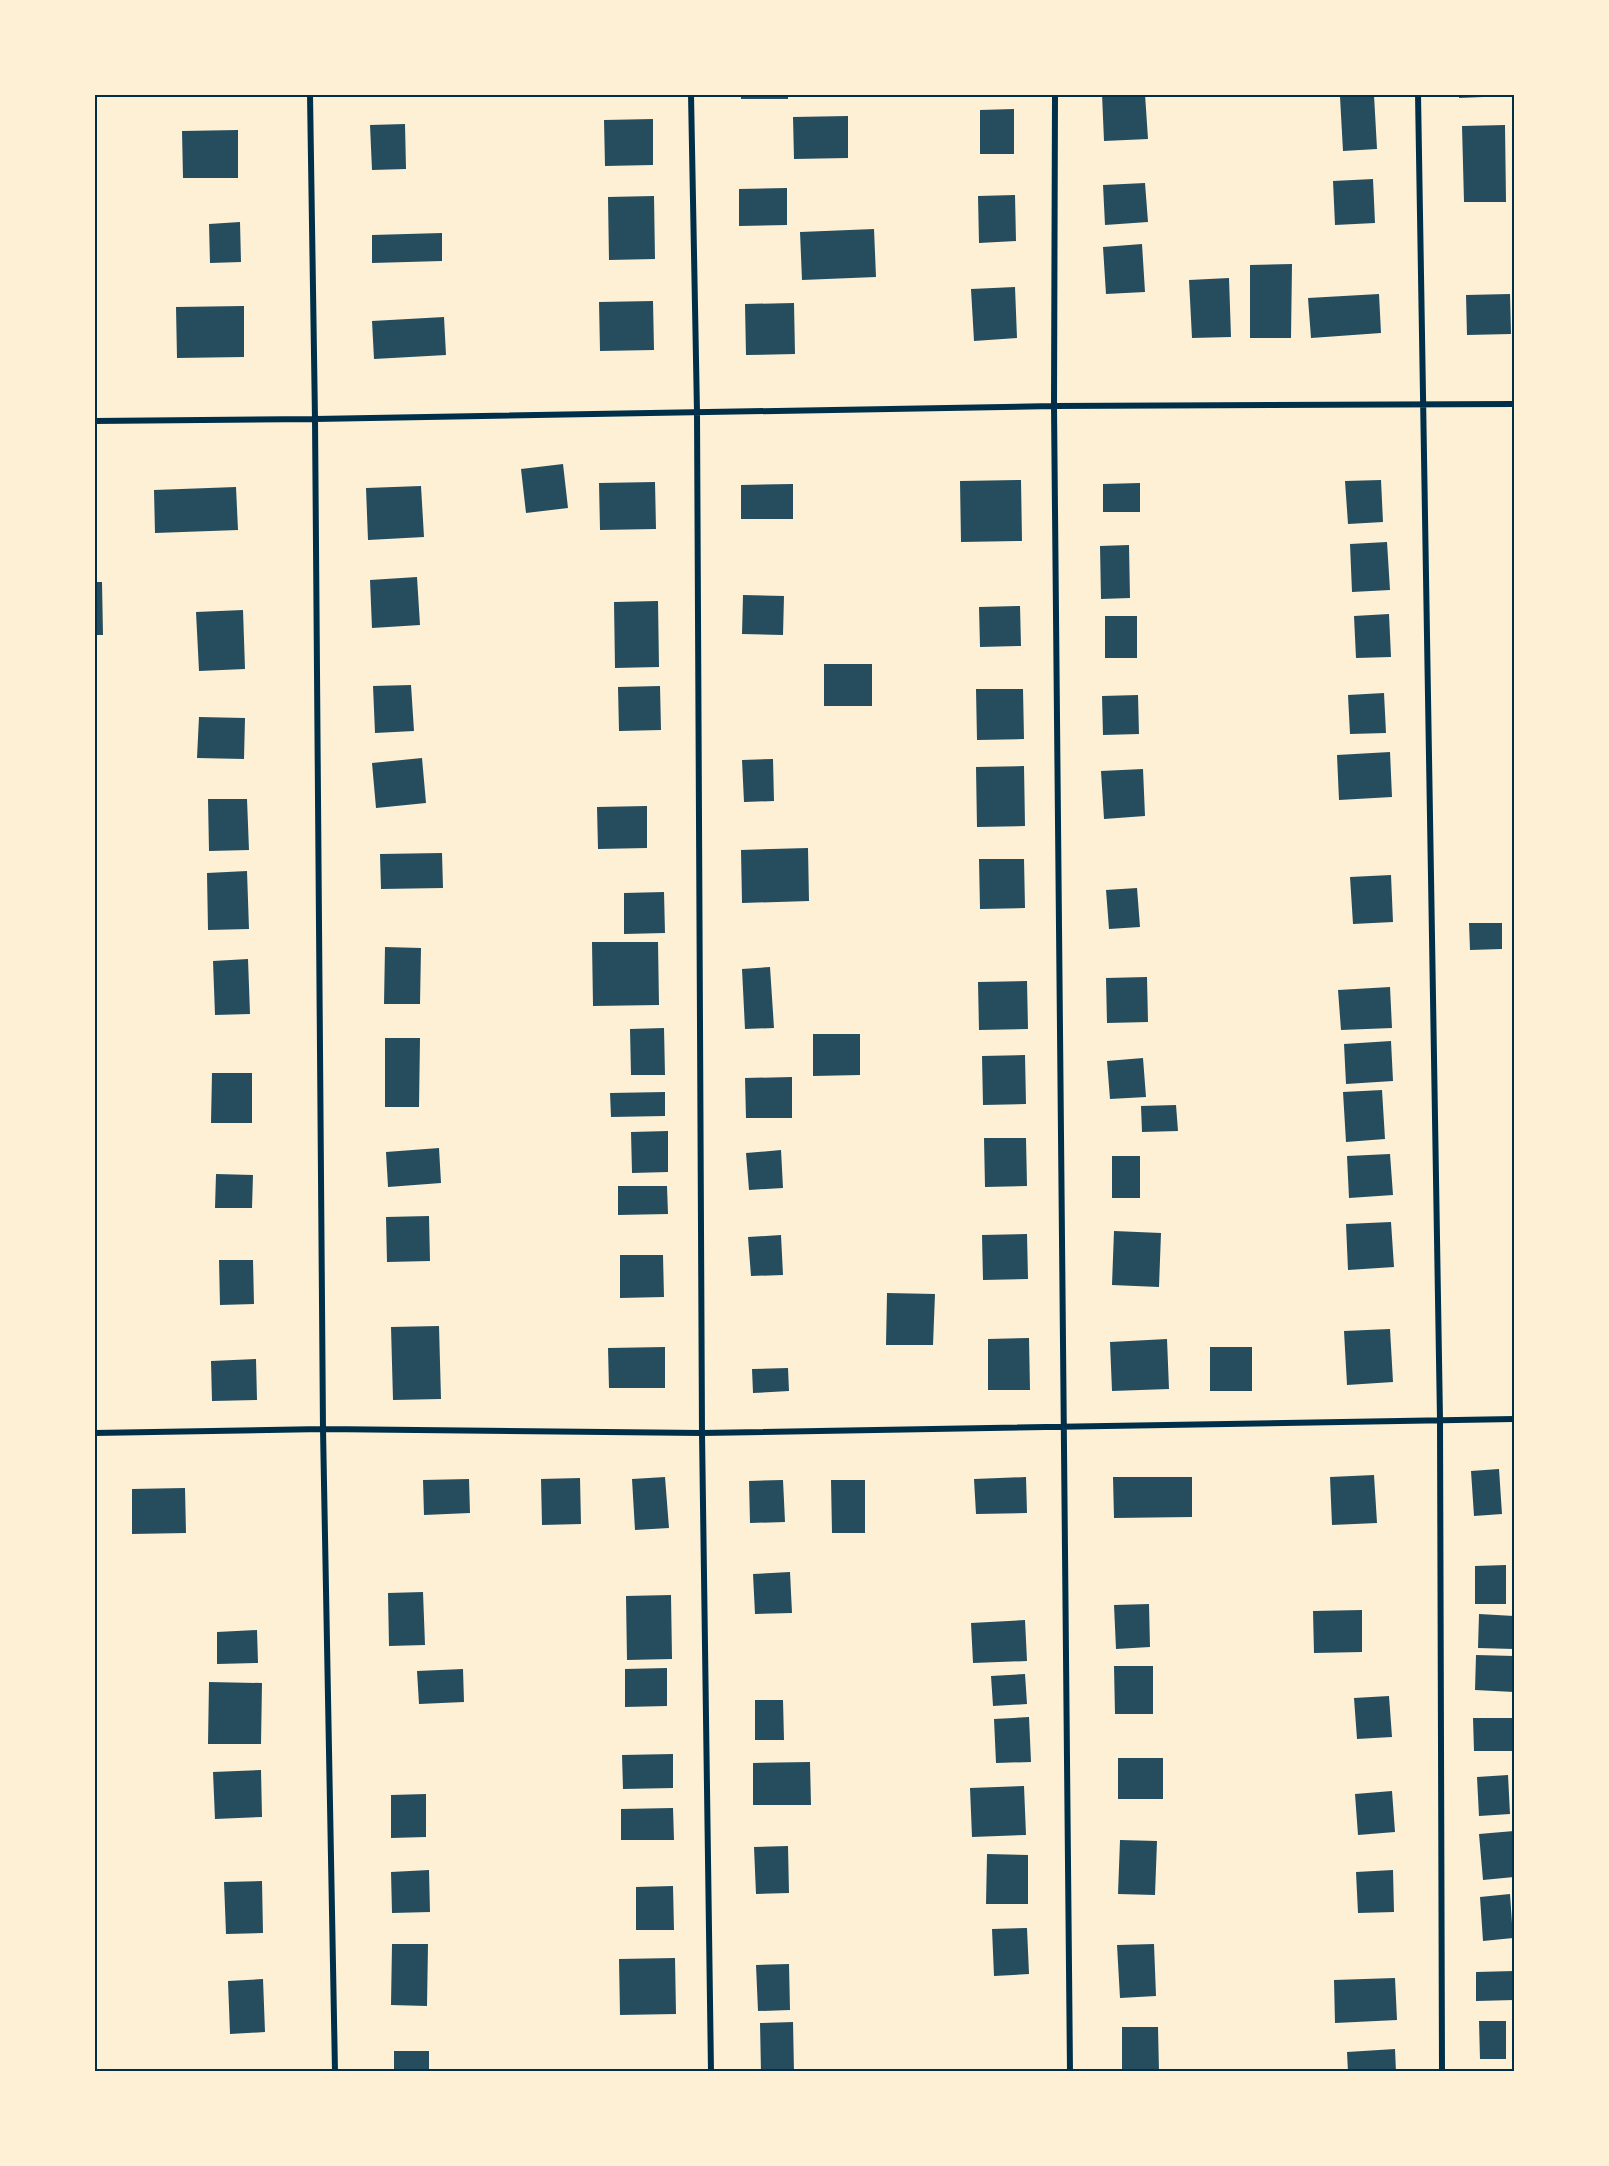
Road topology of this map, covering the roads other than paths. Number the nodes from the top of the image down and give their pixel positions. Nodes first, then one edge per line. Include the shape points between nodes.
1 (310, 94) edge
2 (691, 94) edge
3 (1054, 94) edge
4 (1418, 94) edge
5 (1515, 404) edge
6 (1054, 406) junction
7 (1424, 406) junction
8 (697, 412) junction
9 (315, 420) junction
10 (94, 421) edge
11 (1440, 1419) junction
12 (1515, 1419) edge
13 (1064, 1427) junction
14 (323, 1429) junction
15 (94, 1433) edge
16 (702, 1433) junction
17 (335, 2072) edge
18 (711, 2072) edge
19 (1070, 2072) edge
20 (1442, 2072) edge

1 - 9 street
2 - 8 street
3 - 6 street
4 - 7 street
5 - 7 street
6 - 7 street
6 - 8 street
6 - 13 street
7 - 11 street
8 - 9 street
8 - 16 street
9 - 10 street
9 - 14 street
11 - 12 street
11 - 13 street
11 - 20 street
13 - 16 street
13 - 19 street
14 - 15 street
14 - 16 street
14 - 17 street
16 - 18 street

